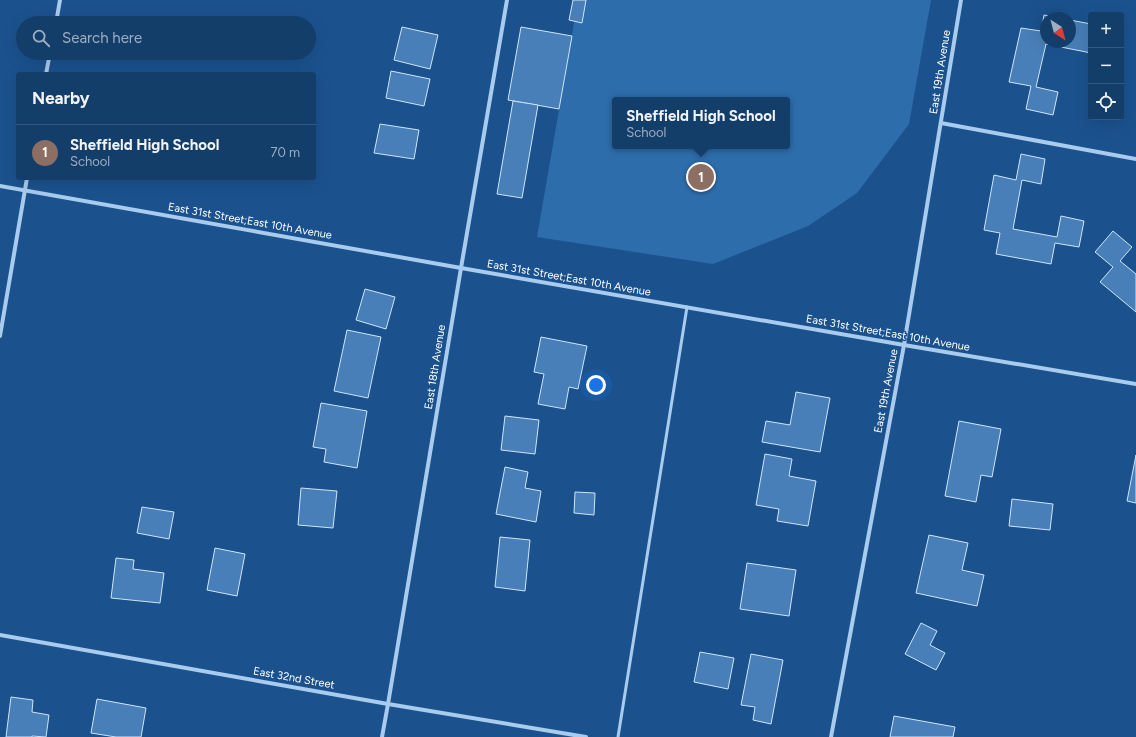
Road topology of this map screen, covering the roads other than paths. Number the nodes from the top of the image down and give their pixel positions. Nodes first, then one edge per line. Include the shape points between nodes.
1 (60, 0) edge
2 (507, 0) edge
3 (961, 0) edge
4 (57, 16) edge
5 (49, 60) edge
6 (46, 72) edge
7 (941, 123) junction
8 (1136, 159) edge
9 (26, 180) edge
10 (0, 186) edge
11 (24, 190) junction
12 (461, 268) junction
13 (687, 307) junction
14 (0, 336) edge
15 (904, 345) junction
16 (1136, 384) edge
17 (0, 635) edge
18 (388, 704) junction
19 (382, 737) edge
20 (586, 737) edge
21 (618, 737) edge
22 (831, 737) edge

1 - 4 street
2 - 12 street, East 18th Avenue
3 - 7 street, East 19th Avenue
5 - 6 street
7 - 8 street
7 - 15 street, East 19th Avenue
9 - 11 street
10 - 11 street, East 31st Street;East 10th Avenue
11 - 12 street, East 31st Street;East 10th Avenue
11 - 14 street
12 - 13 street, East 31st Street;East 10th Avenue
12 - 18 street, East 18th Avenue
13 - 15 street, East 31st Street;East 10th Avenue
13 - 21 lane
15 - 16 street, East 31st Street;East 10th Avenue
15 - 22 street, East 19th Avenue
17 - 18 street, East 32nd Street
18 - 19 street, East 18th Avenue
18 - 20 street, East 32nd Street

